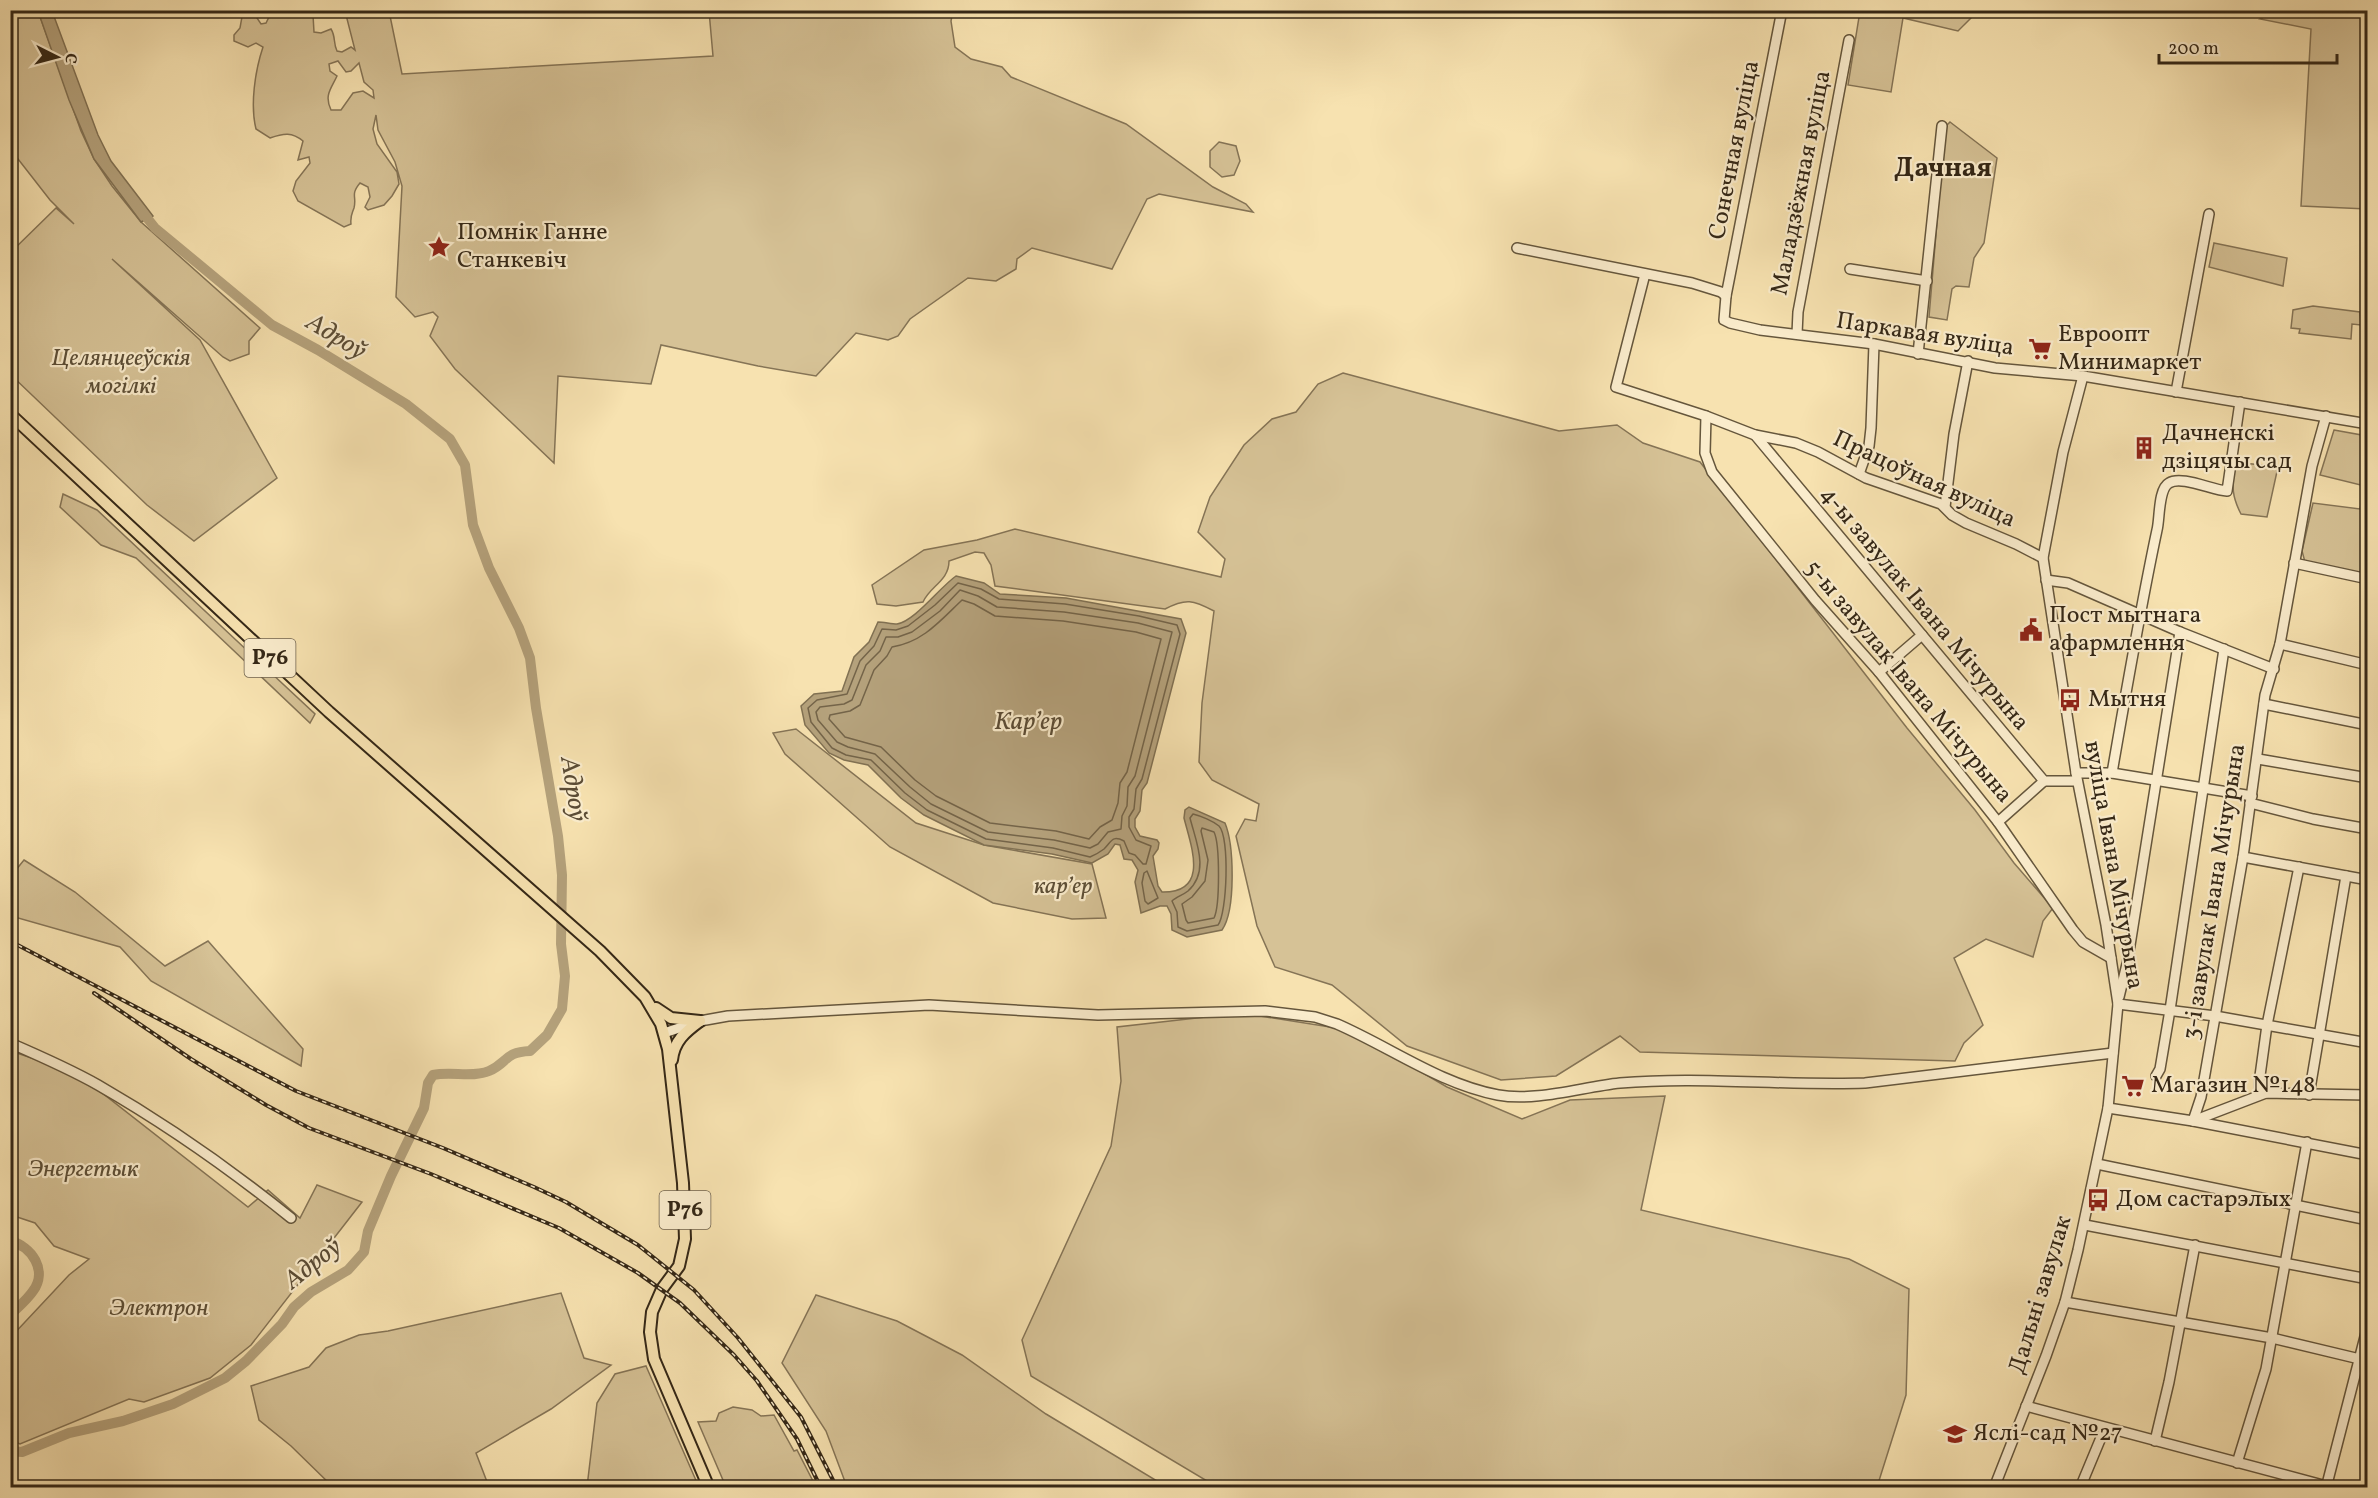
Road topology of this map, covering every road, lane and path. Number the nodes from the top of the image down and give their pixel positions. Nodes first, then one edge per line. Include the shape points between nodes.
1 (1782, 10) edge
2 (1849, 40) dead end
3 (1942, 126) dead end
4 (2209, 214) dead end
5 (1517, 248) dead end
6 (1850, 269) dead end
7 (1645, 274) junction
8 (1927, 281) junction
9 (1726, 296) junction
10 (1797, 334) junction
11 (1874, 344) junction
12 (1918, 354) junction
13 (1968, 361) junction
14 (2083, 376) junction
15 (2176, 392) junction
16 (2240, 402) junction
17 (10, 414) edge
18 (1706, 416) junction
19 (2326, 416) junction
20 (2367, 423) edge
21 (1755, 435) junction
22 (1771, 437) junction
23 (1764, 446) junction
24 (1859, 474) junction
25 (1945, 507) junction
26 (2043, 558) junction
27 (2294, 563) junction
28 (2367, 579) edge
29 (2046, 580) junction
30 (2140, 613) junction
31 (2180, 632) junction
32 (1922, 636) junction
33 (2280, 644) junction
34 (2224, 650) junction
35 (2367, 666) edge
36 (2274, 669) junction
37 (1879, 672) junction
38 (2264, 704) junction
39 (2367, 725) edge
40 (2258, 759) junction
41 (2112, 773) junction
42 (2077, 778) junction
43 (2367, 778) edge
44 (2157, 780) junction
45 (2044, 781) junction
46 (2203, 787) junction
47 (2251, 800) junction
48 (1998, 822) junction
49 (2367, 829) edge
50 (2243, 857) junction
51 (2299, 867) junction
52 (2346, 876) junction
53 (2367, 880) edge
54 (2111, 958) junction
55 (645, 997) junction
56 (2118, 1004) junction
57 (2170, 1010) junction
58 (2215, 1016) junction
59 (696, 1021) junction
60 (2267, 1025) junction
61 (663, 1029) junction
62 (2318, 1036) junction
63 (10, 1043) edge
64 (2367, 1043) edge
65 (2113, 1053) junction
66 (670, 1069) junction
67 (2156, 1076) dead end
68 (2266, 1093) junction
69 (2309, 1095) junction
70 (2367, 1095) edge
71 (2108, 1108) junction
72 (2193, 1121) junction
73 (2307, 1142) junction
74 (2367, 1155) edge
75 (2097, 1164) junction
76 (2296, 1205) junction
77 (291, 1218) dead end
78 (2367, 1220) edge
79 (2085, 1225) junction
80 (2195, 1245) junction
81 (2286, 1262) junction
82 (2367, 1279) edge
83 (2065, 1302) junction
84 (2180, 1322) junction
85 (2367, 1325) edge
86 (2272, 1338) junction
87 (2363, 1359) edge
88 (2026, 1406) junction
89 (2105, 1428) junction
90 (2155, 1441) junction
91 (2237, 1463) junction
92 (2329, 1487) edge
93 (709, 1488) edge
94 (1994, 1488) edge
95 (2080, 1488) edge

1 - 9 street, Сонечная вуліца
2 - 10 street, Маладзёжная вуліца
3 - 8 street
4 - 15 street
5 - 7 street
6 - 8 street
7 - 9 street via 1712,288
7 - 18 street, Працоўная вуліца via 1616,387
8 - 12 street
9 - 10 street, Сонечная вуліца via 1724,320
10 - 11 street, Паркавая вуліца
11 - 12 street, Паркавая вуліца
11 - 24 street via 1869,446
12 - 13 street, Паркавая вуліца
13 - 14 street, Паркавая вуліца via 1995,368
13 - 25 street
14 - 15 street, Паркавая вуліца
14 - 26 street, вуліца Івана Мічурына via 2063,452
15 - 16 street, Паркавая вуліца
16 - 19 street, Паркавая вуліца
16 - 30 street via 2227,492 2177,480 2165,486
17 - 55 main road, Р76 via 329,712 600,951
18 - 21 street, Працоўная вуліца
18 - 37 street, 5-ы завулак Івана Мічурына via 1705,453 1712,472
19 - 20 street, Паркавая вуліца
19 - 27 street, 3-і завулак Івана Мічурына via 2312,466
21 - 22 street, Працоўная вуліца
21 - 23 street, 4-ы завулак Івана Мічурына
22 - 23 street
22 - 24 street, Працоўная вуліца via 1818,452
23 - 32 street, 4-ы завулак Івана Мічурына
24 - 25 street, Працоўная вуліца
25 - 26 street, Працоўная вуліца via 1966,523
26 - 29 street, вуліца Івана Мічурына
27 - 28 street
27 - 33 street, 3-і завулак Івана Мічурына
29 - 30 street via 2068,583
29 - 42 street, вуліца Івана Мічурына
30 - 31 street
30 - 41 street
31 - 34 street
31 - 44 street
32 - 37 street
32 - 45 street, 4-ы завулак Івана Мічурына
33 - 35 street
33 - 36 street, 3-і завулак Івана Мічурына
34 - 36 street
34 - 46 street
36 - 38 street, 3-і завулак Івана Мічурына
37 - 48 street, 5-ы завулак Івана Мічурына
38 - 39 street
38 - 40 street, 3-і завулак Івана Мічурына
40 - 43 street
40 - 47 street, 3-і завулак Івана Мічурына
41 - 42 street
41 - 44 street
42 - 45 street
42 - 54 street, вуліца Івана Мічурына
44 - 46 street
44 - 56 street
45 - 48 street
46 - 47 street
46 - 57 street
47 - 49 street via 2313,819
47 - 50 street, 3-і завулак Івана Мічурына
48 - 54 street, 5-ы завулак Івана Мічурына via 2073,930 2083,942
50 - 51 street
50 - 58 street, 3-і завулак Івана Мічурына
51 - 52 street
51 - 60 street
52 - 53 street
52 - 62 street
54 - 56 street, вуліца Івана Мічурына
55 - 59 main road via 666,1016
55 - 61 main road, Р76
56 - 57 street
56 - 65 street, вуліца Івана Мічурына
57 - 58 street
57 - 67 street
58 - 60 street
58 - 72 street, 3-і завулак Івана Мічурына
59 - 61 street
59 - 65 street via 751,1014 929,1005 1098,1015 1285,1012 1337,1024 1463,1086 1500,1096 1665,1081 1865,1083
59 - 66 main road via 675,1045
60 - 62 street
60 - 68 street via 2259,1083
61 - 66 main road, Р76
62 - 64 street
62 - 69 street
63 - 77 street via 98,1085 228,1167
65 - 71 street, вуліца Івана Мічурына
66 - 93 main road, Р76 via 685,1228 679,1266 652,1312 650,1343
68 - 69 street
68 - 72 street
69 - 70 street
71 - 72 street
71 - 75 street, Дальні завулак
72 - 73 street
73 - 74 street
73 - 76 street
75 - 76 street
75 - 79 street, Дальні завулак
76 - 78 street
76 - 81 street
79 - 80 street
79 - 83 street, Дальні завулак
80 - 81 street
80 - 84 street
81 - 82 street
81 - 86 street
83 - 84 street
83 - 88 street, Дальні завулак
84 - 86 street
84 - 90 street
85 - 87 street
86 - 87 street
86 - 91 street
87 - 92 street
88 - 89 street
88 - 94 street, Дальні завулак
89 - 90 street
89 - 95 street
90 - 91 street
91 - 92 street

